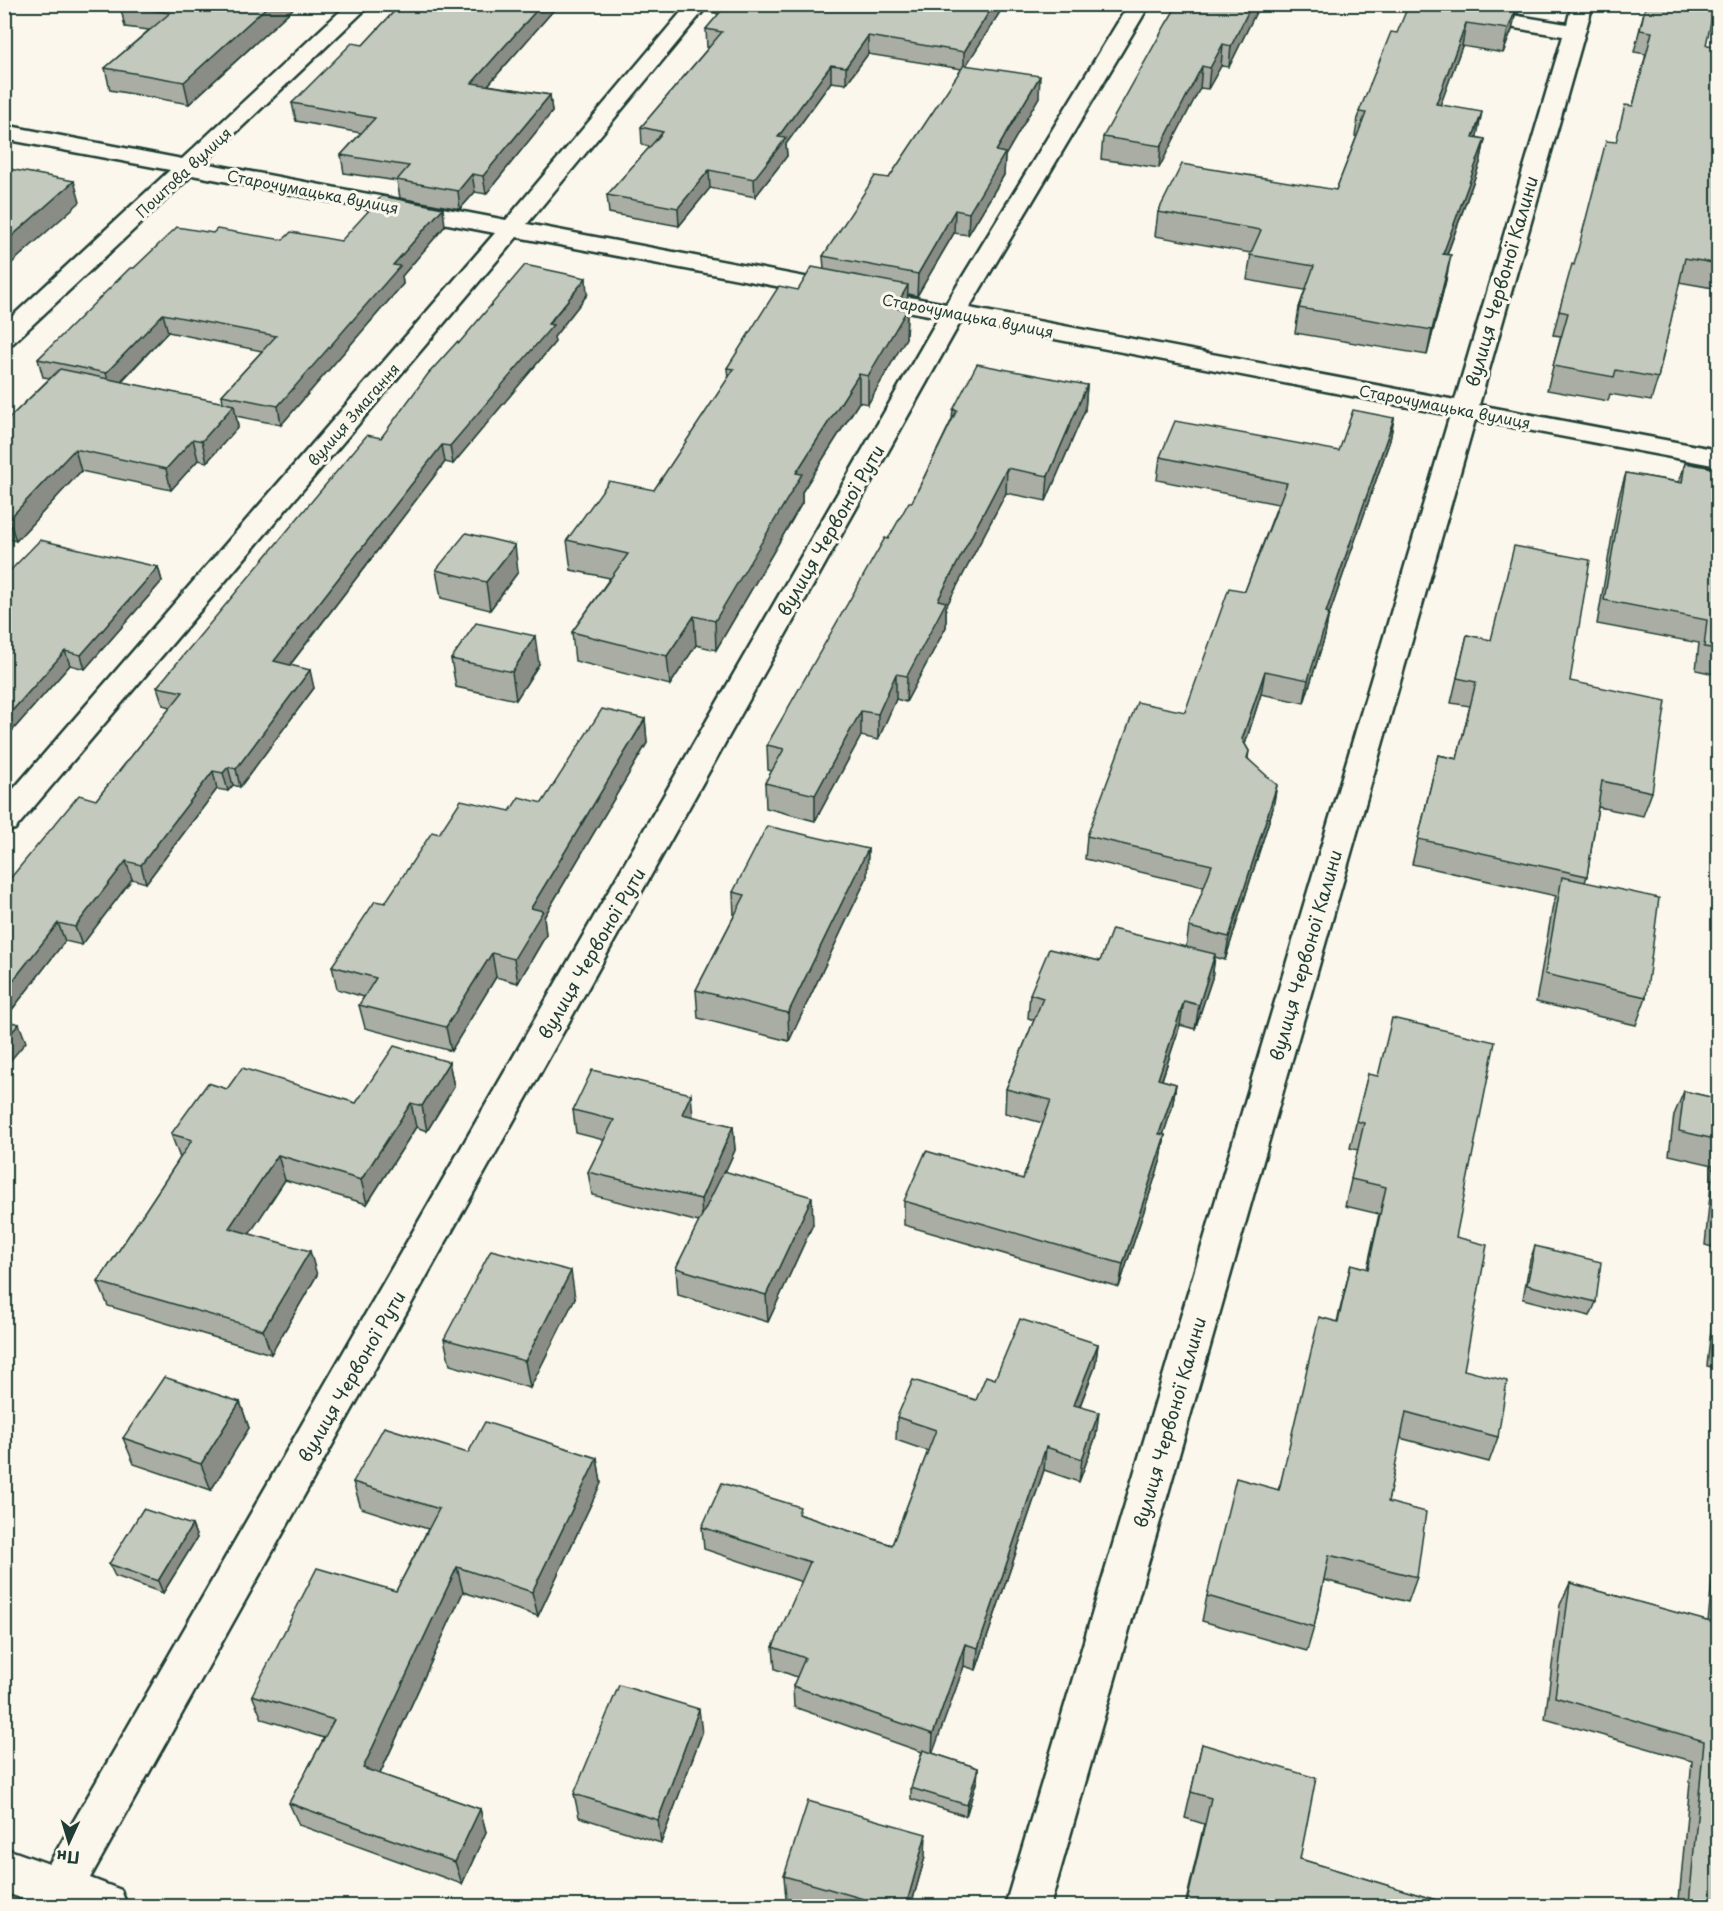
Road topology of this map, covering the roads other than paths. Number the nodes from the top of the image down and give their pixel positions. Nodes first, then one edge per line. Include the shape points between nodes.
1 (361, 4) edge
2 (699, 4) edge
3 (1140, 4) edge
4 (1405, 4) edge
5 (1579, 18) edge
6 (4, 132) edge
7 (188, 167) junction
8 (512, 228) junction
9 (954, 312) junction
10 (4, 338) edge
11 (1463, 409) junction
12 (1719, 458) edge
13 (4, 821) edge
14 (4, 1870) edge
15 (55, 1898) edge
16 (105, 1906) edge
17 (1028, 1906) edge

1 - 7 street, Поштова вулиця
2 - 8 street, вулиця Змагання
3 - 9 street, вулиця Червоної Рути
4 - 5 street
5 - 11 street, вулиця Червоної Калини
6 - 7 street, Старочумацька вулиця
7 - 8 street, Старочумацька вулиця
7 - 10 street, Поштова вулиця
8 - 9 street, Старочумацька вулиця
8 - 13 street, вулиця Змагання
9 - 11 street, Старочумацька вулиця
9 - 15 street, вулиця Червоної Рути
11 - 12 street, Старочумацька вулиця
11 - 17 street, вулиця Червоної Калини
14 - 15 street
15 - 16 street

